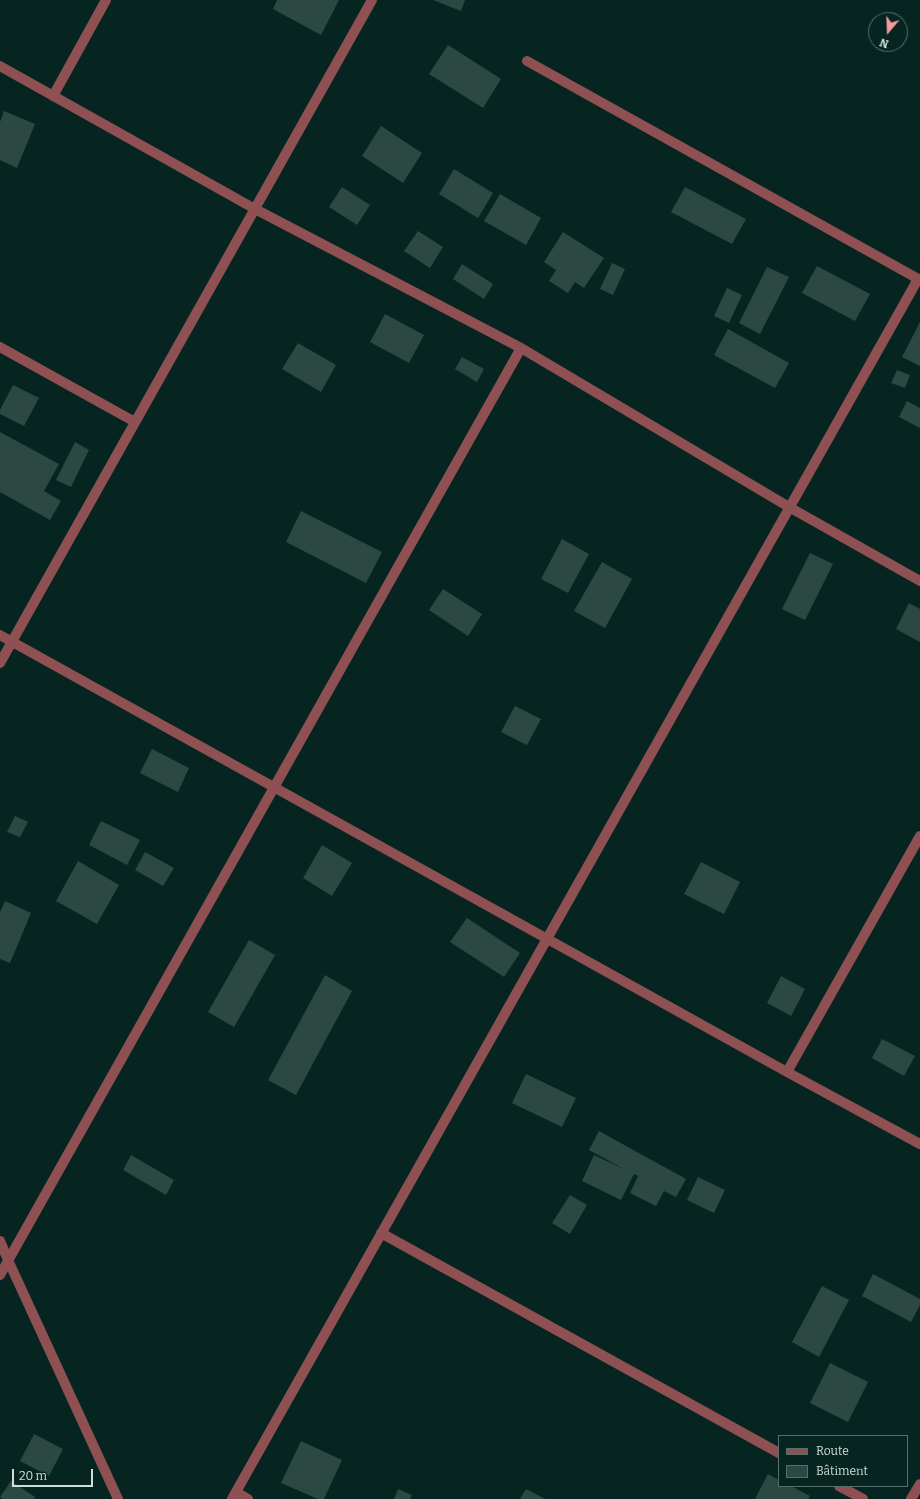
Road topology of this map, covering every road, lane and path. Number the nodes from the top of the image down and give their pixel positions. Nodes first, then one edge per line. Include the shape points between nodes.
1 (106, 0) edge
2 (372, 0) edge
3 (526, 61) dead end
4 (0, 66) edge
5 (53, 96) junction
6 (255, 209) junction
7 (919, 280) edge
8 (0, 347) edge
9 (521, 348) junction
10 (135, 422) junction
11 (789, 507) junction
12 (920, 580) edge
13 (0, 635) edge
14 (12, 642) junction
15 (0, 663) edge
16 (274, 787) junction
17 (920, 836) edge
18 (547, 939) junction
19 (787, 1072) junction
20 (920, 1144) edge
21 (381, 1233) junction
22 (0, 1240) edge
23 (8, 1260) junction
24 (0, 1274) edge
25 (778, 1452) edge
26 (920, 1484) edge
27 (842, 1487) edge
28 (234, 1496) edge
29 (118, 1499) edge
30 (248, 1499) edge
31 (863, 1499) edge
32 (911, 1499) edge

1 - 5 street
2 - 6 street
3 - 7 street
4 - 5 street
5 - 6 street
6 - 9 street
6 - 10 street
7 - 11 street
8 - 10 street
9 - 11 street
9 - 16 street
10 - 14 street
11 - 12 street
11 - 18 street
13 - 14 street
14 - 15 street
14 - 16 street
16 - 18 street
16 - 23 street
17 - 19 street
18 - 19 street
18 - 21 street
19 - 20 street
21 - 25 street
21 - 28 street
22 - 23 street
23 - 24 street
23 - 29 street
26 - 32 street
27 - 31 street
28 - 30 street

